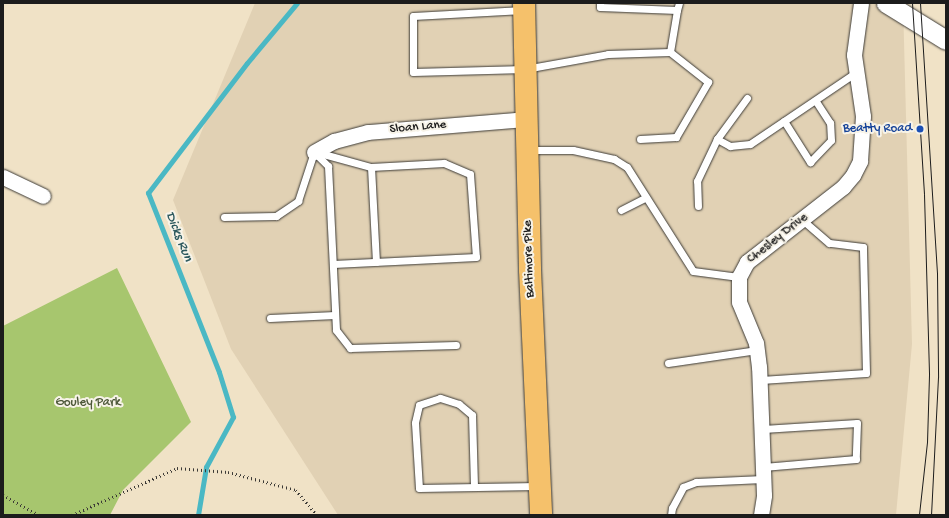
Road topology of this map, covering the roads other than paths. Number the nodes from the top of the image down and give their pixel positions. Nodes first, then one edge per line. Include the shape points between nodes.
1 (600, 3) edge
2 (861, 3) edge
3 (886, 3) edge
4 (524, 6) edge
5 (678, 6) edge
6 (946, 40) edge
7 (670, 52) junction
8 (525, 69) junction
9 (855, 73) junction
10 (747, 98) dead end
11 (815, 100) junction
12 (526, 119) junction
13 (784, 121) junction
14 (640, 139) dead end
15 (717, 139) junction
16 (527, 150) junction
17 (314, 152) junction
18 (371, 167) junction
19 (3, 177) edge
20 (43, 196) dead end
21 (646, 197) junction
22 (698, 206) dead end
23 (621, 210) dead end
24 (224, 217) dead end
25 (804, 220) junction
26 (376, 262) junction
27 (333, 264) junction
28 (739, 277) junction
29 (335, 315) junction
30 (270, 318) dead end
31 (456, 345) dead end
32 (757, 350) junction
33 (668, 363) dead end
34 (760, 380) junction
35 (763, 429) junction
36 (763, 473) junction
37 (474, 486) junction
38 (539, 486) junction
39 (541, 515) edge
40 (671, 515) edge
41 (761, 515) edge

1 - 5 lane via 600,6
2 - 9 street, Chesley Drive via 855,43
3 - 6 street
4 - 8 main road, Baltimore Pike
4 - 8 lane via 413,16 413,72
5 - 7 lane
7 - 8 lane via 608,54
7 - 14 lane via 708,82 676,137
8 - 12 main road, Baltimore Pike
9 - 11 lane
9 - 25 street, Chesley Drive via 863,116 860,161 843,187
10 - 15 lane
11 - 13 lane
11 - 13 lane via 830,123 831,140 810,162
12 - 16 main road, Baltimore Pike
12 - 17 street, Sloan Lane via 368,132 334,142
13 - 15 lane via 750,144 730,146
15 - 22 lane via 697,181
16 - 21 lane via 573,150 614,159 627,167
16 - 38 main road, Baltimore Pike
17 - 18 lane
17 - 24 lane via 298,201 276,216
17 - 27 lane via 328,166
18 - 26 lane
18 - 26 lane via 444,163 470,174 476,257
19 - 20 street
21 - 23 lane
21 - 28 lane via 694,271
25 - 28 street, Chesley Drive via 747,262
25 - 34 lane via 829,244 862,247 866,373
26 - 27 lane
27 - 29 lane
28 - 32 street, Chesley Drive via 740,302
29 - 30 lane
29 - 31 lane via 336,330 350,348
32 - 33 lane
32 - 34 street, Chesley Drive
34 - 35 street, Chesley Drive
35 - 36 street, Chesley Drive
35 - 36 lane via 858,423 856,459
36 - 40 lane via 696,482 683,487
36 - 41 street, Chesley Drive
37 - 37 lane via 472,415 459,404 440,398 419,405 416,423 419,488
37 - 38 lane
38 - 39 main road, Baltimore Pike

